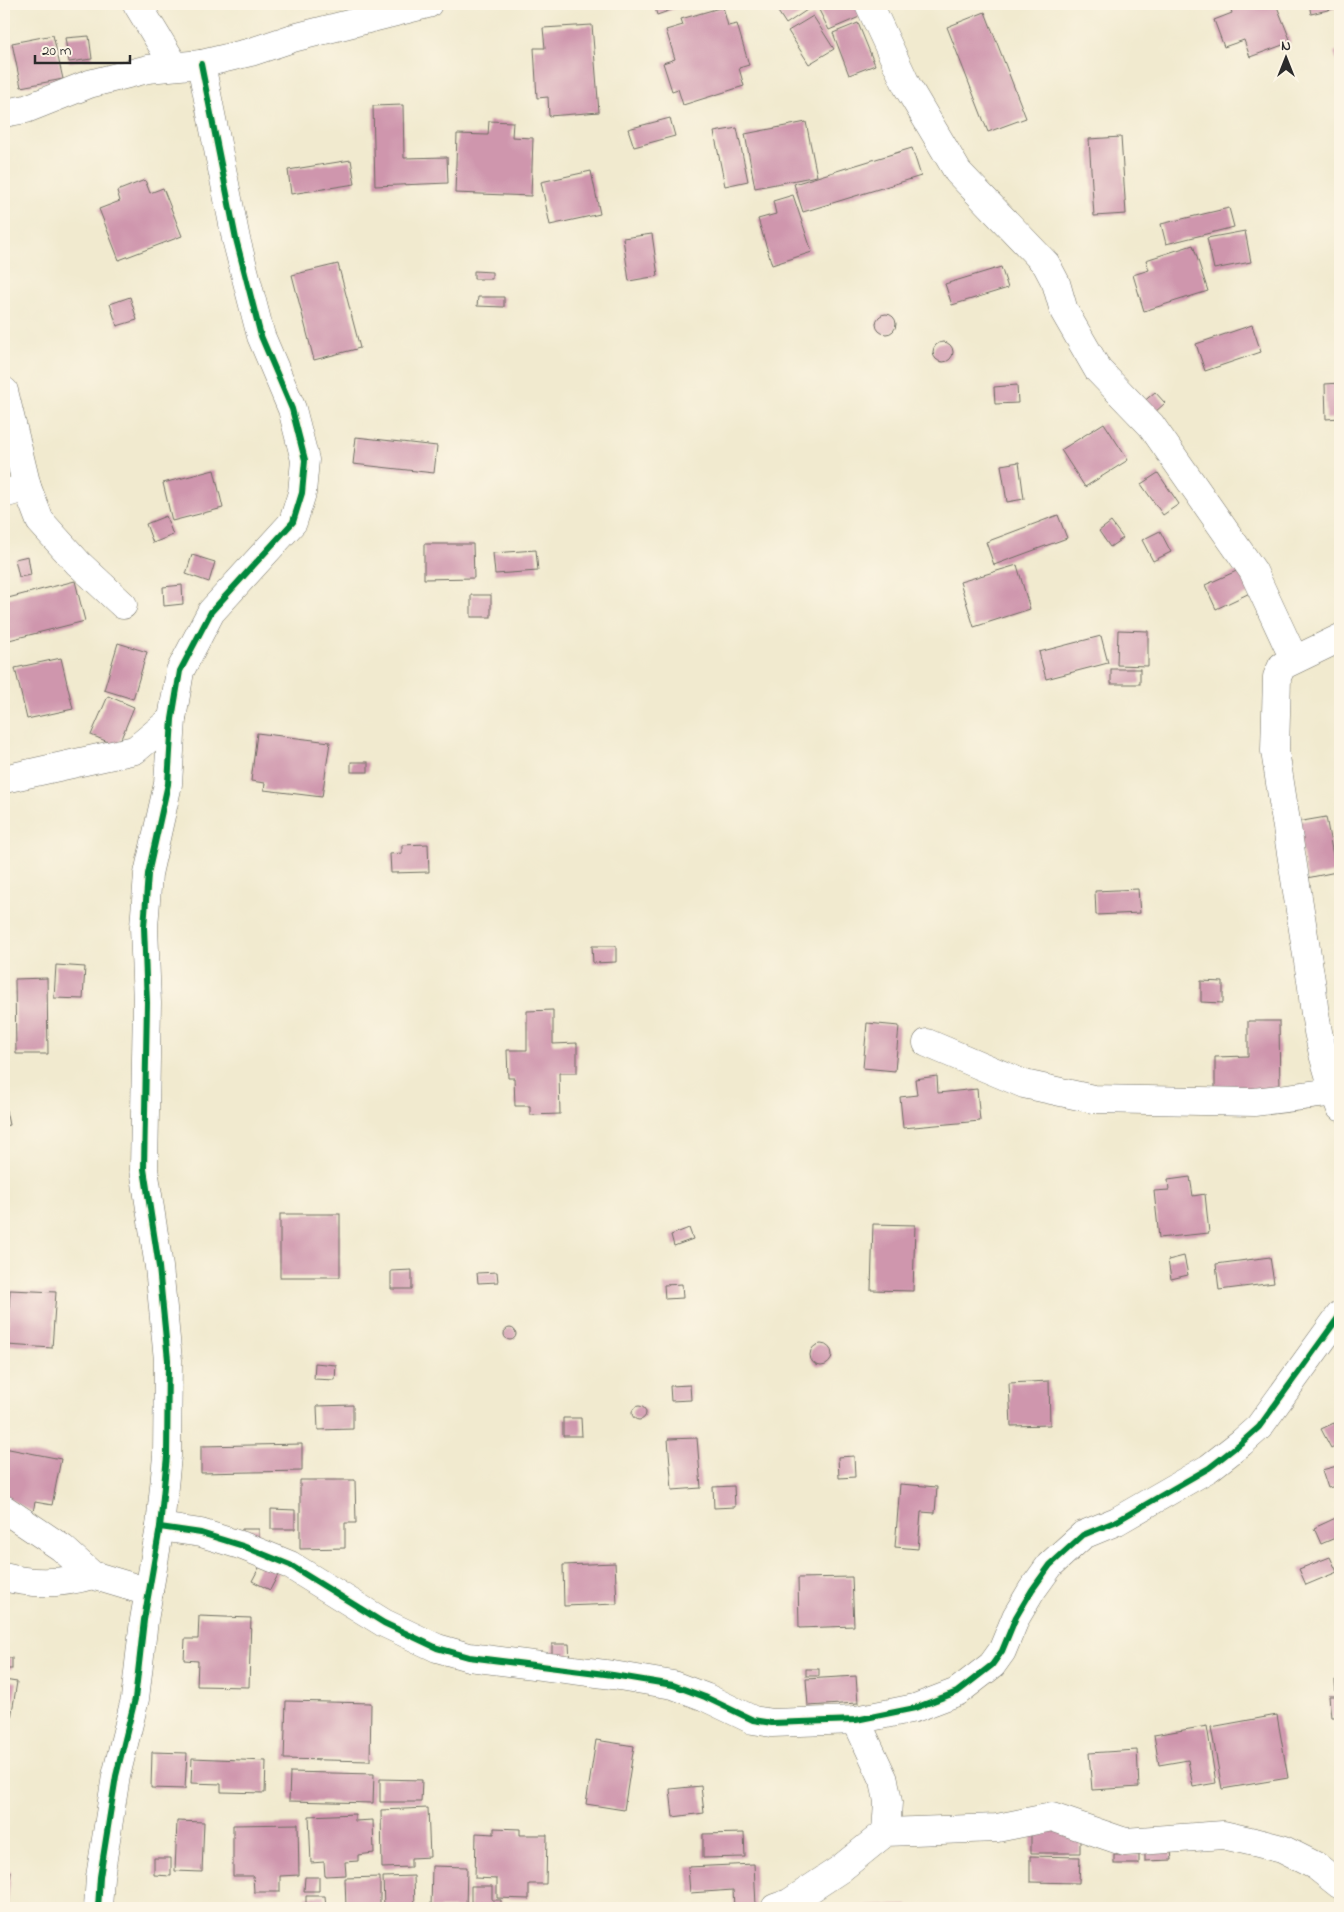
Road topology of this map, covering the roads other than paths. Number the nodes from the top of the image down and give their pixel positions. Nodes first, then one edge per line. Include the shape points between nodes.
1 (137, 4) edge
2 (428, 4) edge
3 (869, 4) edge
4 (188, 64) junction
5 (4, 113) edge
6 (4, 391) edge
7 (15, 490) edge
8 (123, 605) dead end
9 (1340, 638) edge
10 (1294, 659) junction
11 (172, 719) junction
12 (4, 779) edge
13 (927, 1043) dead end
14 (1337, 1100) edge
15 (1340, 1315) edge
16 (4, 1510) edge
17 (160, 1527) junction
18 (92, 1575) junction
19 (4, 1577) edge
20 (149, 1592) junction
21 (856, 1720) junction
22 (886, 1832) junction
23 (1340, 1885) edge
24 (97, 1907) edge
25 (775, 1908) edge

1 - 4 street
2 - 4 street
3 - 10 street via 907,86 958,172 1046,264 1056,283 1064,311 1098,370 1152,424 1253,571
4 - 5 street via 148,69 89,84
4 - 11 street via 259,327 292,409 305,460 302,493 293,522 211,612 180,671
6 - 7 street
7 - 8 street via 78,563
9 - 10 street
10 - 14 street via 1282,666 1277,677 1275,750 1315,1021
11 - 12 street via 135,750
11 - 17 street via 168,784 148,874 144,927 144,1169 159,1268 168,1360 166,1456
13 - 14 street via 1024,1084 1092,1099
15 - 21 street via 1259,1427 1241,1443 1209,1468 1117,1521 1083,1535 1050,1565 1016,1617 1002,1652 992,1665 957,1692 915,1708
16 - 18 street via 62,1548
17 - 20 street
17 - 21 street via 201,1533 243,1546 290,1566 384,1623 438,1648 469,1657 673,1685 753,1720 772,1723
18 - 19 street via 49,1583 26,1583
18 - 20 street
20 - 24 street via 135,1699 116,1776
21 - 22 street via 884,1780 888,1802
22 - 23 street via 988,1828 1052,1817 1125,1842 1222,1835 1282,1849 1316,1866
22 - 25 street via 839,1870

